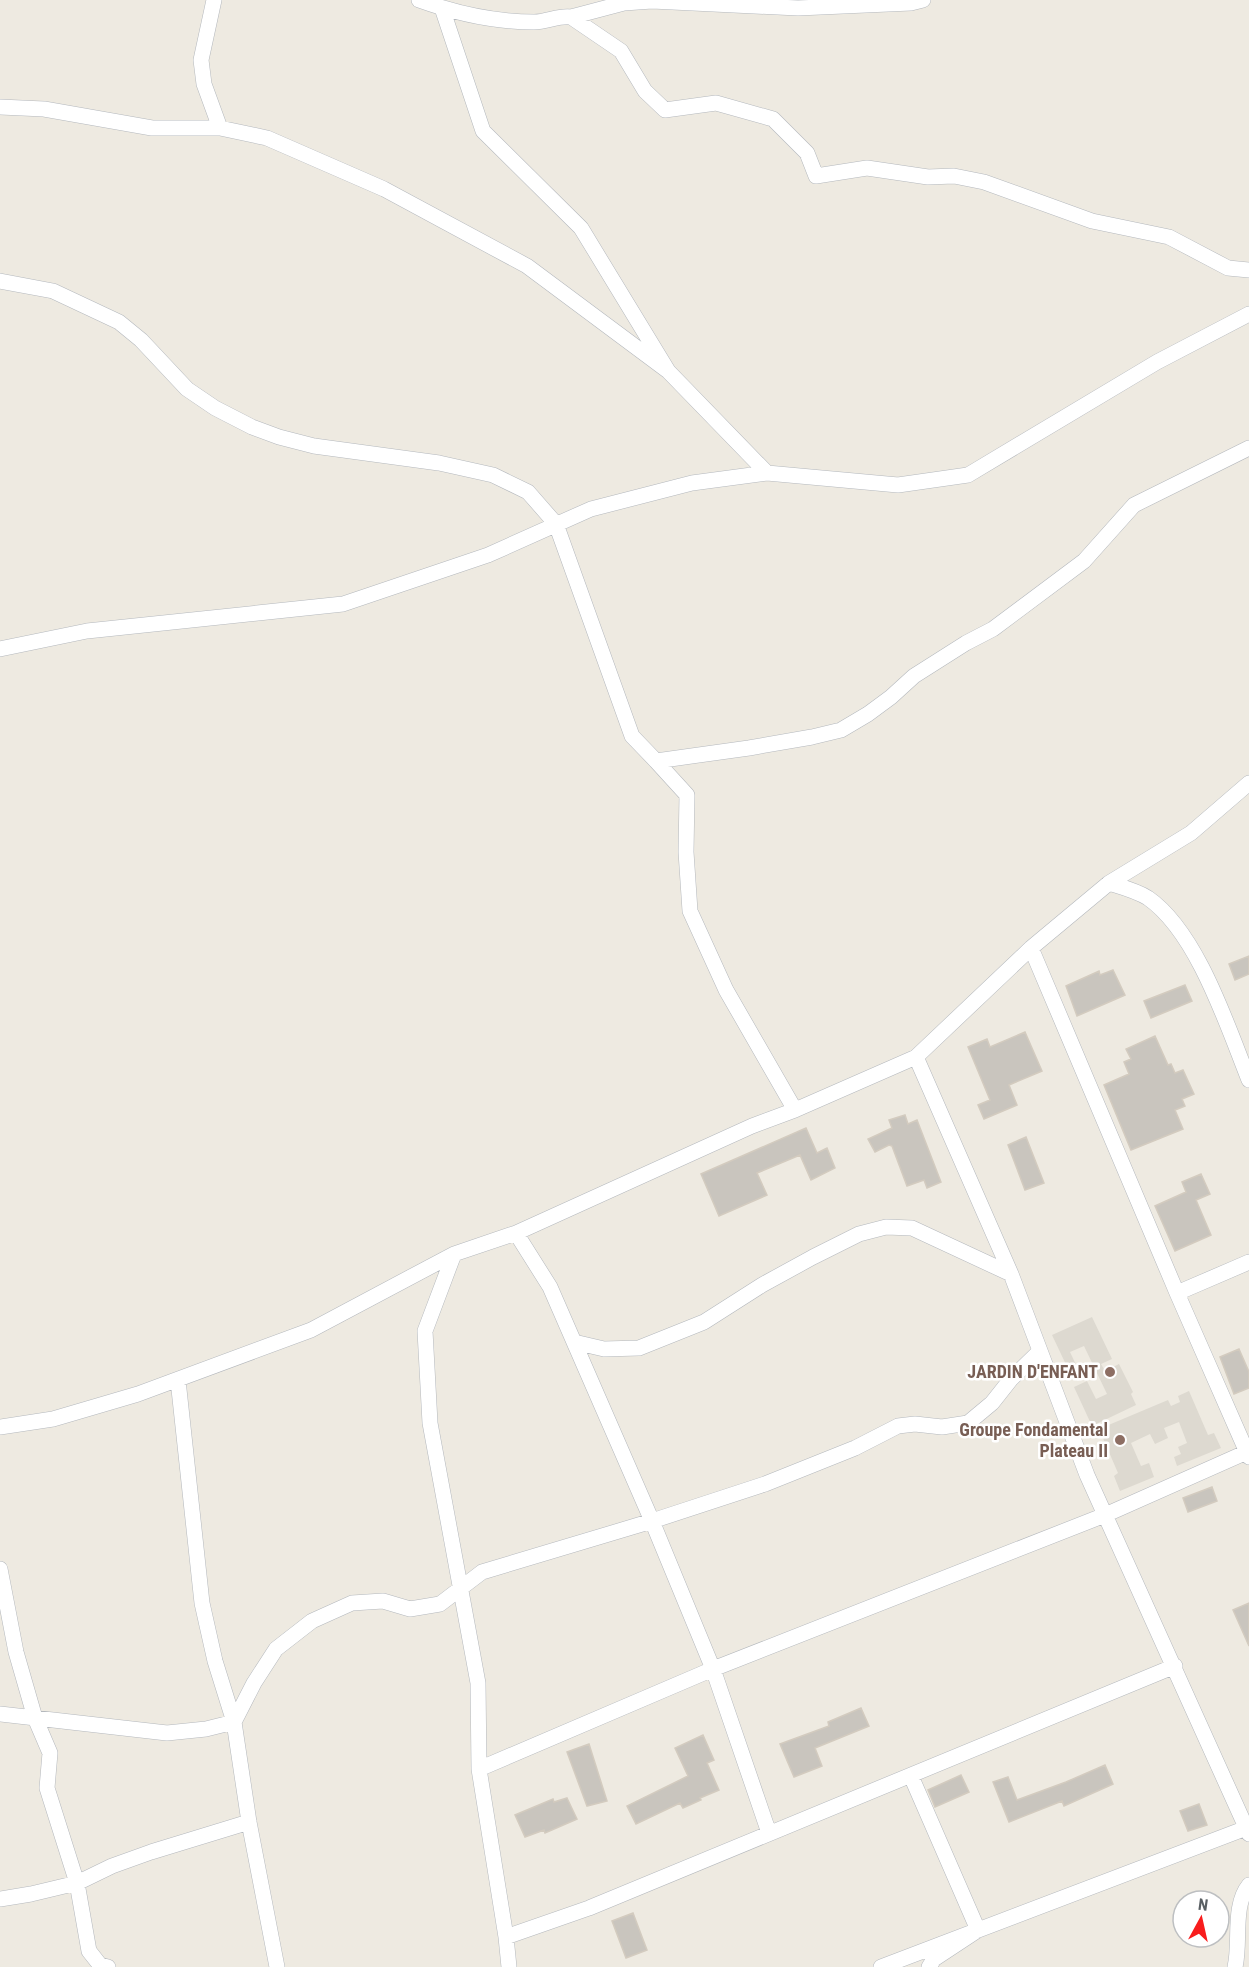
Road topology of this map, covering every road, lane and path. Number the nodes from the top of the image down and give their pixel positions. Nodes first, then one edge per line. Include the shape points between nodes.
1 (214, 0) edge
2 (419, 0) edge
3 (923, 0) edge
4 (441, 8) junction
5 (571, 17) junction
6 (0, 107) edge
7 (220, 128) junction
8 (1249, 270) edge
9 (0, 281) edge
10 (1249, 314) edge
11 (668, 371) junction
12 (1249, 448) edge
13 (767, 473) junction
14 (556, 524) junction
15 (0, 649) edge
16 (656, 761) junction
17 (1249, 783) edge
18 (1110, 883) junction
19 (1031, 948) junction
20 (916, 1057) junction
21 (1249, 1080) edge
22 (795, 1110) junction
23 (516, 1233) junction
24 (454, 1254) junction
25 (1249, 1262) edge
26 (1011, 1274) junction
27 (1177, 1293) junction
28 (574, 1342) junction
29 (1040, 1351) junction
30 (178, 1380) junction
31 (0, 1427) edge
32 (1248, 1454) edge
33 (1105, 1515) junction
34 (652, 1521) junction
35 (0, 1569) edge
36 (459, 1590) junction
37 (1174, 1666) junction
38 (713, 1669) junction
39 (0, 1714) edge
40 (35, 1718) junction
41 (234, 1722) junction
42 (479, 1769) junction
43 (911, 1776) junction
44 (249, 1822) junction
45 (1248, 1830) edge
46 (769, 1833) junction
47 (77, 1883) junction
48 (1249, 1885) edge
49 (0, 1899) edge
50 (978, 1930) junction
51 (506, 1937) junction
52 (108, 1967) edge
53 (277, 1967) edge
54 (509, 1967) edge
55 (881, 1967) edge
56 (929, 1967) edge
57 (1235, 1967) edge

1 - 7 street via 201,60 204,84
2 - 4 street
3 - 5 street via 798,8 652,1 624,3
4 - 5 street via 503,20 537,22
4 - 11 street via 483,130 581,228
5 - 8 street via 621,51 645,91 665,110 716,103 773,119 807,153 816,176 867,168 984,182 1092,221 1169,237 1228,268
6 - 7 street via 44,109 152,128
7 - 11 street via 267,138 384,189 527,266
9 - 14 street via 53,291 119,322 187,389 252,427 314,446 440,463 493,475 528,492
10 - 13 street via 1157,362 968,475 898,484
11 - 13 street
12 - 16 street via 1134,505 1084,561 993,629 914,676 876,709 841,730
13 - 14 street via 692,483 591,509
14 - 15 street via 488,555 343,604 87,631
14 - 16 street via 632,736
16 - 22 street via 687,795 690,911 726,990
17 - 18 street via 1191,832
18 - 19 street
18 - 21 street via 1146,897 1169,916 1190,946
19 - 20 street
19 - 27 street
20 - 22 street
20 - 26 street
22 - 23 street
23 - 24 street
23 - 28 street via 550,1287
24 - 30 street via 311,1330
24 - 36 street via 425,1331 430,1423
25 - 27 street
26 - 28 street via 912,1228 886,1227 859,1234 762,1285 704,1322 639,1348 604,1349
26 - 29 street
27 - 32 street
28 - 34 street
29 - 33 street
29 - 34 street via 968,1423 942,1427 898,1425 855,1448 765,1484
30 - 31 street via 52,1419
30 - 41 street via 202,1603
32 - 33 street
33 - 37 street
33 - 38 street
34 - 36 street via 482,1572
34 - 38 street
35 - 40 street via 16,1652
36 - 41 street via 440,1604 410,1609 383,1601 352,1602 312,1621 276,1649
36 - 42 street via 478,1683
37 - 43 street
37 - 45 street
38 - 42 street
38 - 46 street
39 - 40 street
40 - 41 street via 167,1733
40 - 47 street via 50,1753 47,1788
41 - 44 street
42 - 51 street
43 - 46 street
43 - 50 street
44 - 47 street via 151,1852
44 - 53 street
45 - 50 street
46 - 51 street via 589,1908
47 - 49 street
47 - 52 street via 89,1951 100,1965
48 - 57 street via 1240,1909
50 - 55 street
50 - 56 street via 934,1959
51 - 54 street

